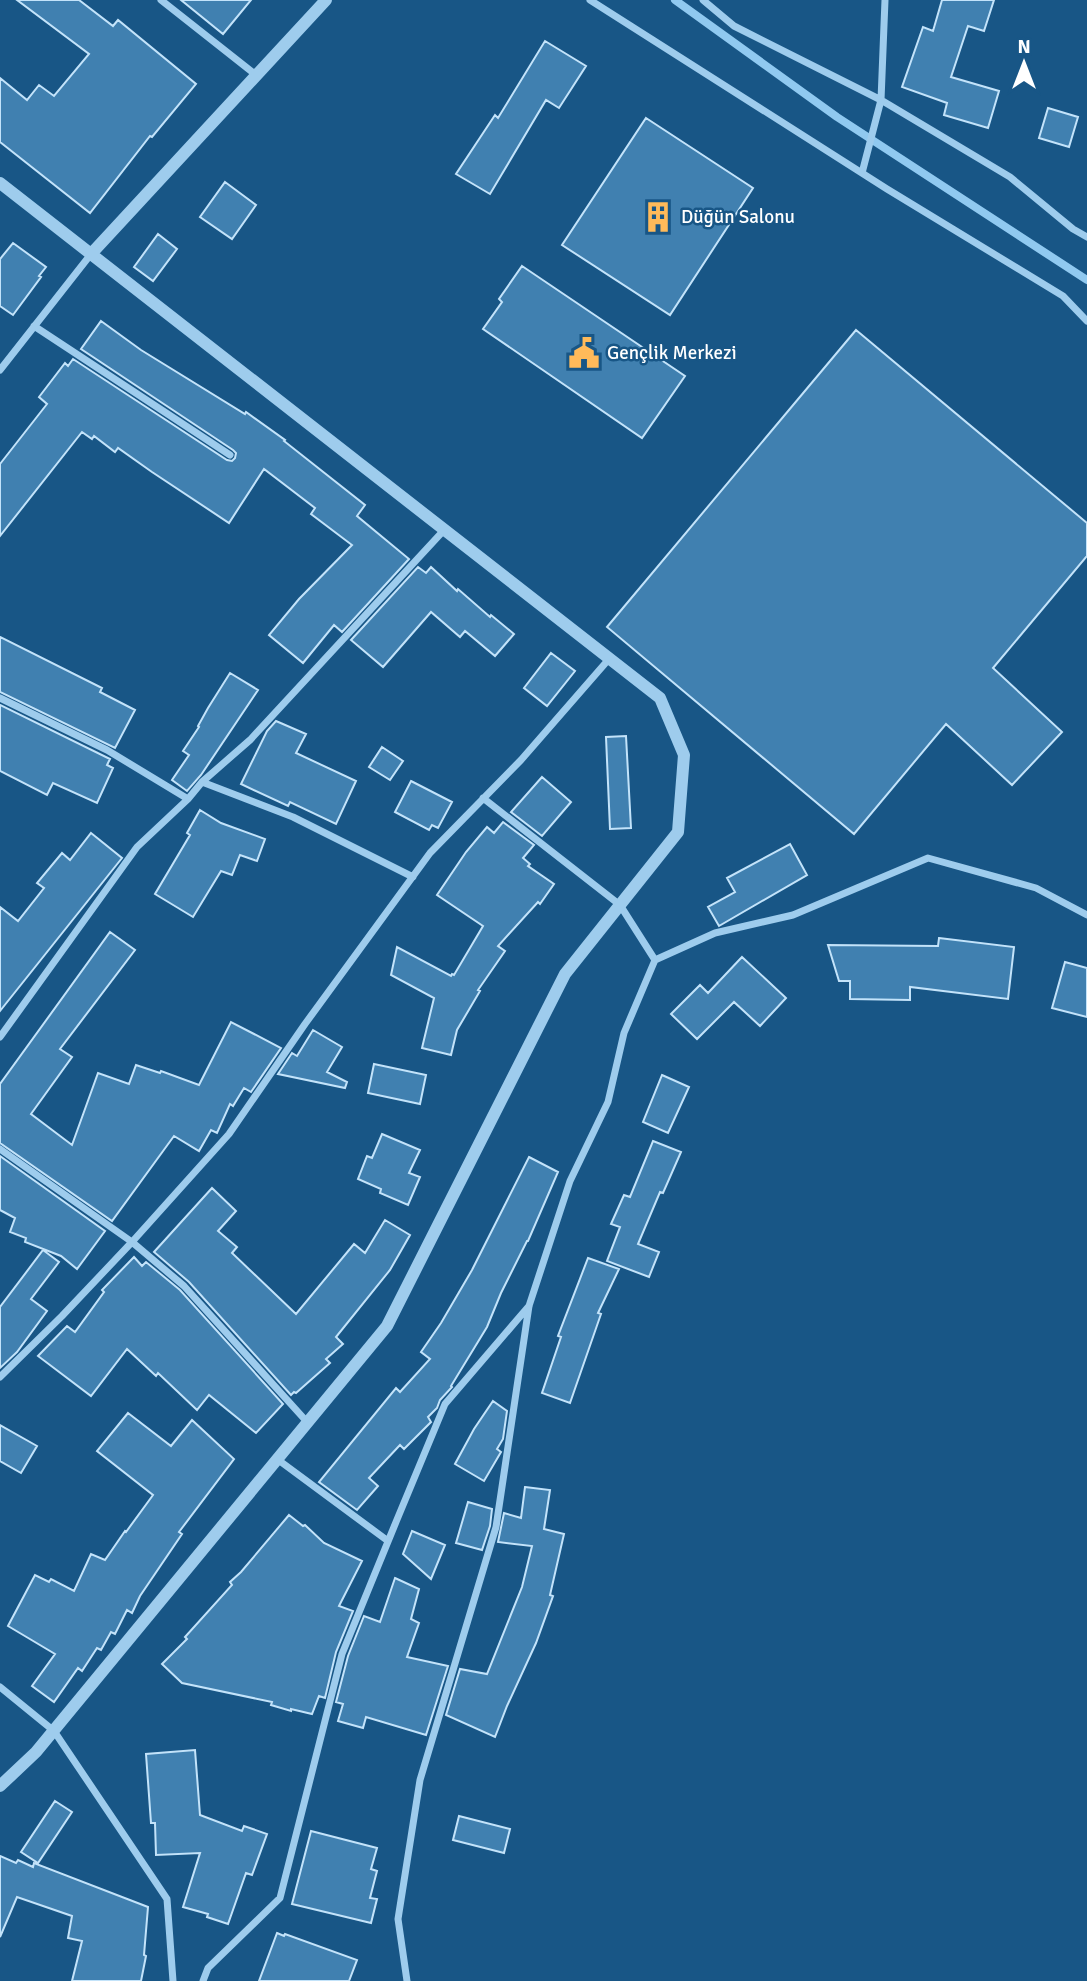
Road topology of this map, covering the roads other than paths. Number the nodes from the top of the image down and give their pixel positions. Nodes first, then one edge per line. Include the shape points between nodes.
1 (161, 0) edge
2 (326, 0) edge
3 (590, 0) edge
4 (703, 0) edge
5 (885, 0) edge
6 (256, 75) junction
7 (881, 100) junction
8 (862, 173) junction
9 (0, 183) edge
10 (1087, 237) edge
11 (91, 254) junction
12 (1087, 321) edge
13 (34, 327) junction
14 (0, 370) edge
15 (230, 455) dead end
16 (444, 530) junction
17 (609, 659) junction
18 (0, 698) edge
19 (202, 782) junction
20 (483, 798) junction
21 (188, 799) junction
22 (412, 877) junction
23 (620, 905) junction
24 (1087, 915) edge
25 (655, 960) junction
26 (0, 1037) edge
27 (0, 1149) edge
28 (132, 1242) junction
29 (529, 1306) junction
30 (0, 1377) edge
31 (308, 1423) junction
32 (277, 1460) junction
33 (388, 1541) junction
34 (0, 1687) edge
35 (54, 1731) junction
36 (0, 1786) edge
37 (173, 1981) edge
38 (203, 1981) edge
39 (407, 1981) edge

1 - 6 street
2 - 6 street
3 - 8 street
4 - 7 street via 734,26
5 - 7 street
6 - 11 street
7 - 8 street
7 - 10 street via 1010,177
8 - 12 street via 1063,296
9 - 11 street
11 - 13 street
11 - 16 street
13 - 14 street
13 - 15 street
16 - 17 street
16 - 19 street via 250,740
17 - 20 street
17 - 23 street via 660,698 684,755 678,832
18 - 21 street via 107,750
19 - 21 street
19 - 22 street via 293,817
20 - 22 street
20 - 23 street
21 - 26 street via 137,847
22 - 28 street via 229,1134
23 - 25 street
23 - 31 street via 565,974 387,1326
24 - 25 street via 1036,888 928,858 793,915 715,933
25 - 29 street via 624,1034 608,1102 570,1181
27 - 28 street
28 - 30 street
28 - 31 street via 184,1286
29 - 33 street via 445,1404
29 - 39 street via 496,1528 420,1780 398,1919
31 - 32 street
32 - 33 street
32 - 35 street
33 - 38 street via 342,1654 280,1898 208,1968
34 - 35 street
35 - 36 street
35 - 37 street via 167,1899

